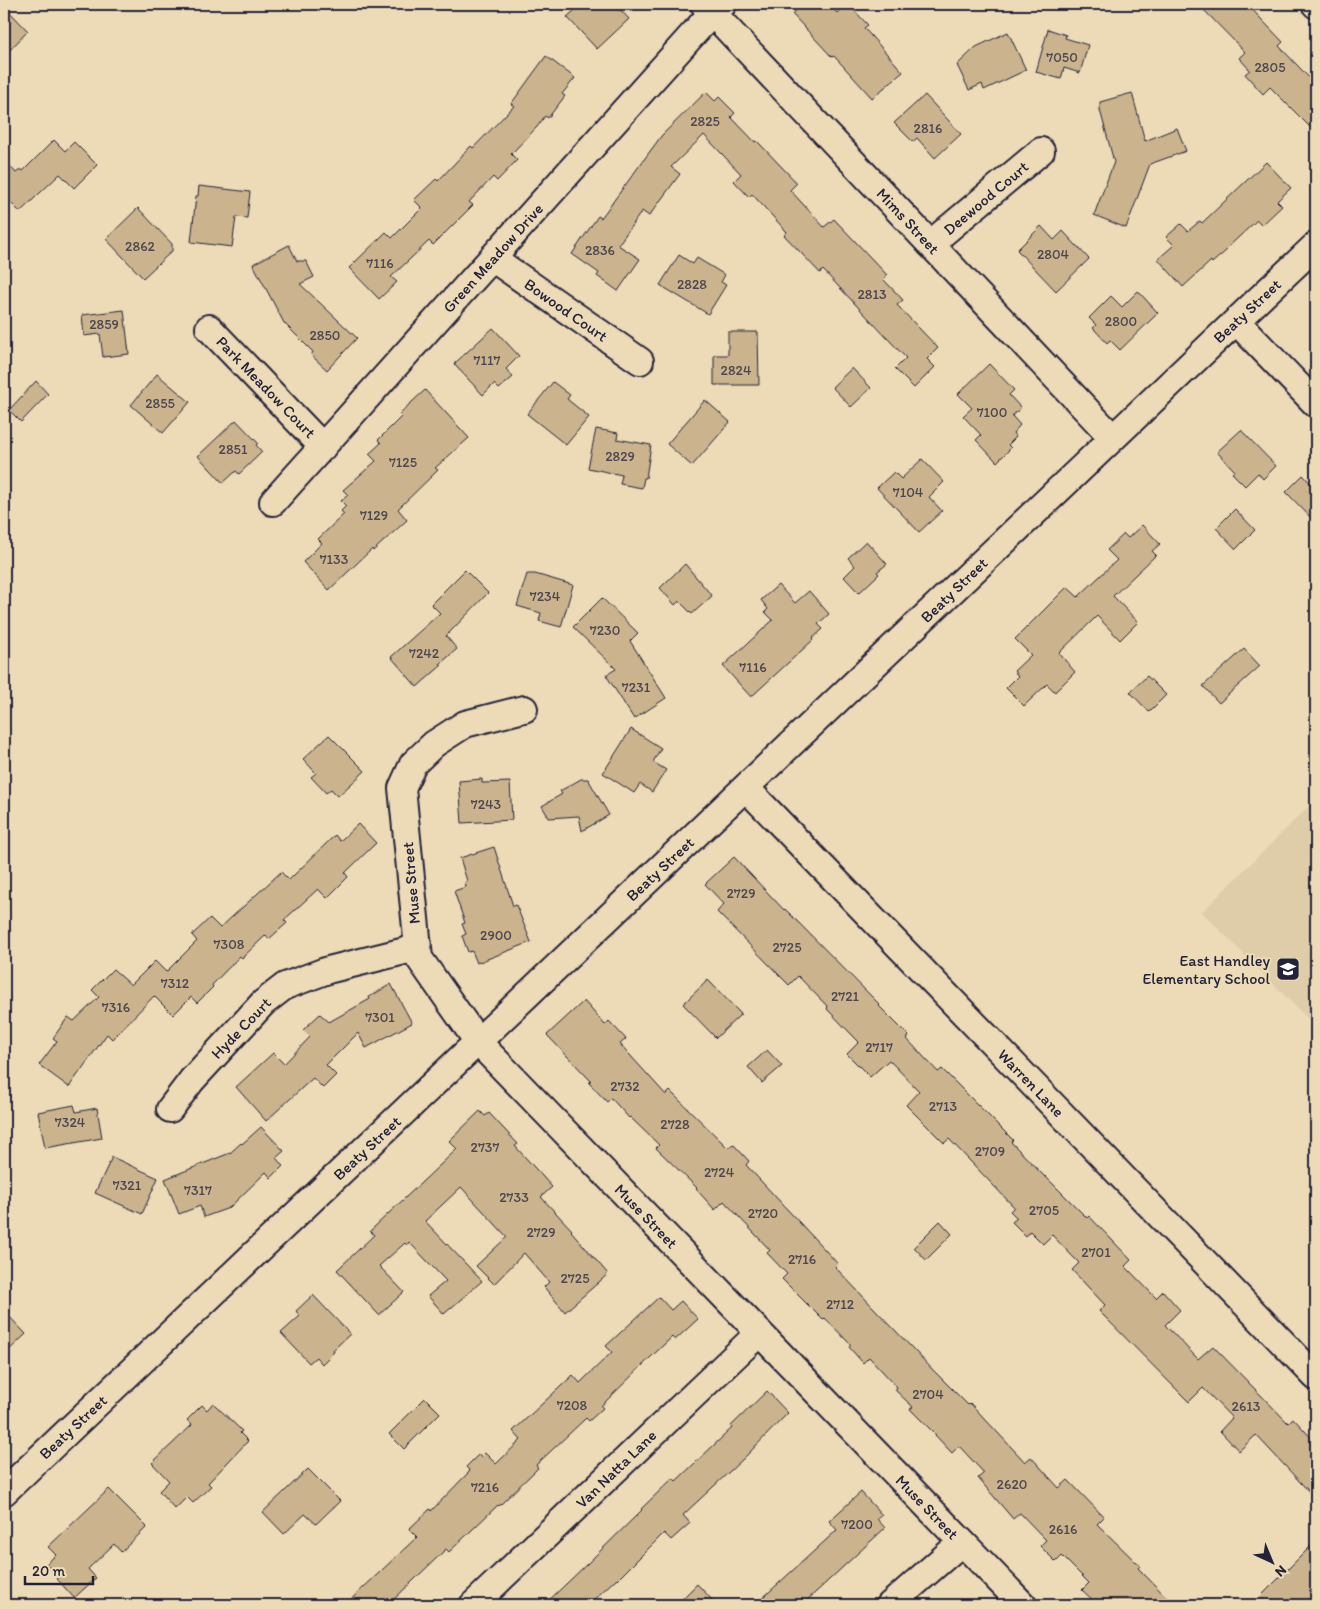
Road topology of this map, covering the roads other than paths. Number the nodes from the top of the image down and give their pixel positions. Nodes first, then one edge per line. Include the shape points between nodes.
1 (713, 7) edge
2 (1041, 152) dead end
3 (930, 244) junction
4 (1316, 245) edge
5 (492, 258) junction
6 (1236, 322) junction
7 (209, 328) dead end
8 (640, 361) dead end
9 (1316, 404) edge
10 (1113, 438) junction
11 (323, 447) junction
12 (273, 502) dead end
13 (524, 709) dead end
14 (746, 788) junction
15 (416, 948) junction
16 (478, 1042) junction
17 (170, 1109) dead end
18 (759, 1333) junction
19 (1316, 1377) edge
20 (4, 1492) edge
21 (962, 1542) junction
22 (473, 1605) edge
23 (890, 1605) edge
24 (1023, 1605) edge

1 - 3 street, Mims Street
1 - 5 street, Green Meadow Drive
2 - 3 street, Deewood Court
3 - 10 street, Mims Street
4 - 6 street, Beaty Street
5 - 8 street, Bowood Court
5 - 11 street, Green Meadow Drive
6 - 9 street
6 - 10 street, Beaty Street
7 - 11 street, Park Meadow Court
10 - 14 street, Beaty Street
11 - 12 street, Green Meadow Drive
13 - 15 street, Muse Street via 465,724 434,744 414,764 402,788
14 - 16 street, Beaty Street
14 - 19 street, Warren Lane
15 - 16 street, Muse Street via 419,958
15 - 17 street, Hyde Court via 328,970 285,986 263,1003 192,1080
16 - 18 street, Muse Street
16 - 20 street, Beaty Street
18 - 21 street, Muse Street
18 - 22 street, Van Natta Lane
21 - 23 street
21 - 24 street, Muse Street

